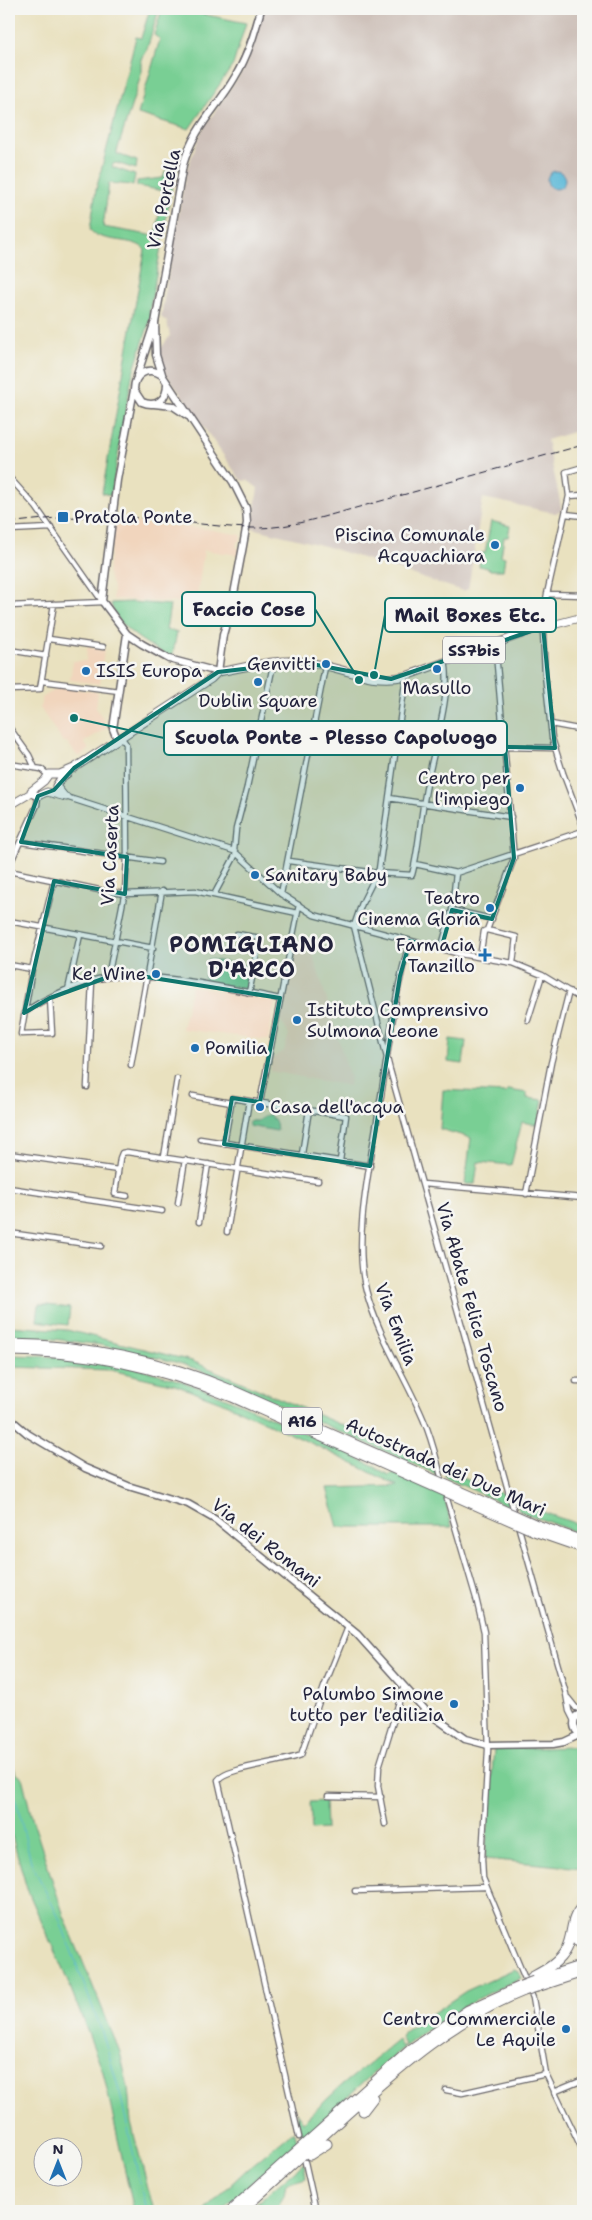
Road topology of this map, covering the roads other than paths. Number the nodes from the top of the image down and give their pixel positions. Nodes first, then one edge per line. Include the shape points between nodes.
1 (261, 9) edge
2 (155, 323) junction
3 (162, 375) junction
4 (137, 378) junction
5 (167, 384) junction
6 (134, 390) junction
7 (153, 404) junction
8 (189, 417) junction
9 (583, 467) edge
10 (9, 476) edge
11 (583, 495) edge
12 (569, 496) junction
13 (564, 516) junction
14 (583, 516) edge
15 (51, 528) junction
16 (9, 530) edge
17 (547, 594) junction
18 (583, 595) edge
19 (102, 601) junction
20 (54, 604) junction
21 (9, 606) edge
22 (583, 618) edge
23 (543, 627) junction
24 (127, 634) junction
25 (49, 639) junction
26 (495, 642) junction
27 (103, 647) dead end
28 (9, 650) edge
29 (46, 656) junction
30 (445, 662) junction
31 (271, 664) junction
32 (325, 667) junction
33 (218, 672) junction
34 (406, 676) junction
35 (42, 681) junction
36 (9, 690) edge
37 (119, 691) junction
38 (551, 724) junction
39 (9, 727) edge
40 (583, 730) edge
41 (117, 739) junction
42 (435, 741) junction
43 (504, 747) junction
44 (555, 748) junction
45 (9, 764) edge
46 (35, 768) junction
47 (74, 768) junction
48 (48, 775) junction
49 (31, 793) junction
50 (38, 796) junction
51 (66, 797) junction
52 (389, 798) junction
53 (423, 804) junction
54 (9, 806) edge
55 (583, 808) edge
56 (578, 810) junction
57 (127, 817) junction
58 (511, 817) junction
59 (583, 826) edge
60 (583, 831) edge
61 (21, 842) junction
62 (235, 853) junction
63 (514, 853) junction
64 (127, 857) junction
65 (288, 861) junction
66 (160, 862) dead end
67 (415, 864) junction
68 (9, 866) edge
69 (9, 871) edge
70 (377, 873) junction
71 (456, 873) junction
72 (54, 881) junction
73 (162, 891) junction
74 (125, 894) junction
75 (282, 894) junction
76 (214, 895) junction
77 (299, 905) junction
78 (452, 910) junction
79 (297, 913) junction
80 (492, 919) junction
81 (9, 921) edge
82 (354, 926) junction
83 (43, 927) junction
84 (487, 930) junction
85 (237, 934) dead end
86 (80, 935) junction
87 (115, 941) junction
88 (410, 941) junction
89 (153, 948) junction
90 (441, 949) junction
91 (480, 957) junction
92 (513, 963) junction
93 (9, 965) edge
94 (32, 969) junction
95 (542, 975) junction
96 (147, 977) junction
97 (108, 978) junction
98 (92, 981) junction
99 (68, 990) junction
100 (568, 991) junction
101 (249, 993) junction
102 (50, 998) junction
103 (280, 998) junction
104 (583, 1000) edge
105 (24, 1013) junction
106 (528, 1020) dead end
107 (387, 1056) junction
108 (131, 1065) dead end
109 (177, 1079) dead end
110 (86, 1087) dead end
111 (193, 1096) dead end
112 (249, 1101) junction
113 (260, 1102) junction
114 (231, 1103) junction
115 (309, 1110) junction
116 (200, 1139) dead end
117 (224, 1144) junction
118 (241, 1146) junction
119 (9, 1154) edge
120 (302, 1154) junction
121 (164, 1157) junction
122 (185, 1160) junction
123 (340, 1161) junction
124 (208, 1164) junction
125 (370, 1166) junction
126 (238, 1168) junction
127 (118, 1170) junction
128 (318, 1181) dead end
129 (423, 1184) junction
130 (9, 1188) edge
131 (115, 1194) junction
132 (526, 1194) junction
133 (127, 1196) dead end
134 (583, 1198) edge
135 (113, 1203) junction
136 (178, 1203) dead end
137 (162, 1210) dead end
138 (200, 1222) dead end
139 (227, 1232) dead end
140 (9, 1233) edge
141 (101, 1246) dead end
142 (9, 1344) edge
143 (9, 1351) edge
144 (576, 1381) dead end
145 (583, 1381) edge
146 (9, 1418) edge
147 (441, 1476) dead end
148 (447, 1499) dead end
149 (583, 1541) edge
150 (583, 1548) edge
151 (348, 1627) junction
152 (404, 1686) junction
153 (566, 1694) junction
154 (583, 1712) edge
155 (574, 1724) junction
156 (582, 1735) edge
157 (559, 1743) junction
158 (488, 1745) junction
159 (328, 1796) dead end
160 (381, 1797) junction
161 (385, 1824) dead end
162 (485, 1887) junction
163 (356, 1890) dead end
164 (583, 1906) edge
165 (583, 1911) edge
166 (583, 1949) edge
167 (583, 1965) edge
168 (583, 1972) edge
169 (583, 1978) edge
170 (535, 1984) junction
171 (522, 1989) junction
172 (398, 2069) junction
173 (546, 2074) junction
174 (583, 2080) edge
175 (575, 2085) dead end
176 (446, 2090) dead end
177 (554, 2092) junction
178 (363, 2111) dead end
179 (299, 2137) dead end
180 (327, 2144) dead end
181 (583, 2151) edge
182 (305, 2162) dead end
183 (285, 2171) junction
184 (230, 2211) edge
185 (241, 2211) edge
186 (316, 2211) edge

1 - 2 main road, Via Portella via 240,68 200,125 187,153
2 - 3 main road, Via Portella via 156,355
2 - 4 main road, Via Portella
3 - 4 main road via 146,371
3 - 5 main road, Via Portella
4 - 6 main road, Via Portella
5 - 7 main road via 166,396
5 - 8 main road, Via Portella
6 - 7 main road via 142,402
6 - 19 main road, Via Portella via 114,496
7 - 8 main road via 173,406
8 - 33 main road, Via Portella via 233,482 246,508 247,523
9 - 12 street via 566,472
10 - 15 street
11 - 12 street
12 - 13 street
13 - 14 street
13 - 17 street
15 - 16 street
15 - 19 street
17 - 18 street
17 - 23 street
19 - 20 street
19 - 24 main road
20 - 21 street
20 - 25 street
22 - 23 main road, SS7bis
23 - 26 main road, SS7bis
23 - 38 street
24 - 33 main road via 169,659
24 - 37 main road
25 - 27 street
25 - 29 street
26 - 30 main road, SS7bis
26 - 43 street
28 - 29 street
29 - 35 street
30 - 34 main road, SS7bis
30 - 42 street via 445,700
31 - 32 main road, SS7bis via 301,662
31 - 33 main road, SS7bis
31 - 62 street via 236,829
32 - 34 main road, SS7bis via 374,678
32 - 65 street
33 - 41 main road, SS7bis
34 - 52 street
35 - 36 street via 40,689
35 - 37 street
37 - 41 main road via 112,729
38 - 40 street
38 - 44 street
39 - 46 street
41 - 47 main road, SS7bis
41 - 57 street, Via Caserta via 126,744
42 - 43 street
42 - 53 street
43 - 44 street
43 - 58 street
44 - 56 street
45 - 46 street
46 - 48 street
47 - 48 main road, SS7bis
47 - 51 main road, SS7bis via 56,786
48 - 49 main road
49 - 50 main road
49 - 54 main road
50 - 51 main road via 48,792
50 - 61 street
51 - 57 street
52 - 53 street
52 - 70 street
53 - 58 street
53 - 67 street
55 - 56 street
56 - 59 street
57 - 62 street
57 - 64 street, Via Caserta
58 - 63 street
60 - 63 street
61 - 64 street
61 - 68 street
62 - 75 street
62 - 76 street
63 - 71 street
63 - 80 street
64 - 66 street
64 - 74 street, Via Caserta
65 - 70 street
65 - 75 street
67 - 70 street via 410,876
67 - 71 street
69 - 72 street
70 - 82 street
71 - 78 street
72 - 74 street
72 - 83 street
73 - 74 street
73 - 76 street via 195,891
73 - 89 street
74 - 87 street, Via Caserta
75 - 77 street
76 - 79 street
77 - 79 street
77 - 82 street via 314,915
78 - 80 street
78 - 90 street
79 - 103 street
80 - 84 street
81 - 83 street
82 - 88 street
82 - 107 street, Via Abate Felice Toscano
83 - 86 street
83 - 94 street
84 - 91 street via 484,931
84 - 92 street via 516,937
85 - 101 street via 260,938
86 - 87 street
86 - 99 street
87 - 89 street
87 - 97 street, Via Caserta
88 - 90 street
88 - 107 street, Via Emilia via 400,976
89 - 96 street
90 - 91 street
91 - 92 street
92 - 95 street
93 - 94 street
94 - 105 street
95 - 100 street
95 - 106 street
96 - 97 street
96 - 101 street
96 - 108 street
97 - 98 street
98 - 99 street
98 - 110 street
99 - 102 street
100 - 104 street
100 - 132 street
101 - 103 street
102 - 105 street
102 - 105 street via 52,1033 21,1034
103 - 113 street
107 - 125 street, Via Emilia
107 - 129 street, Via Abate Felice Toscano
109 - 121 street
111 - 114 street
112 - 113 street
112 - 114 street via 232,1098
112 - 118 street
113 - 115 street
114 - 117 street
115 - 120 street
115 - 123 street via 346,1116
116 - 117 street
117 - 118 street
118 - 120 street
118 - 126 street
119 - 127 street
120 - 123 street
121 - 122 street
121 - 127 street via 122,1153
122 - 124 street
122 - 136 street
123 - 125 street
124 - 126 street
124 - 138 street
125 - 147 street, Via Emilia via 361,1238 365,1288 379,1329 424,1422
126 - 128 street
126 - 139 street
127 - 131 street
129 - 132 street
129 - 153 street, Via Abate Felice Toscano
130 - 135 street
131 - 133 street
131 - 135 street
132 - 134 street
135 - 137 street
140 - 141 street
142 - 149 highway, Autostrada dei Due Mari / A16, bridge via 94,1350 186,1372 537,1525
143 - 150 highway, Autostrada dei Due Mari / A16, bridge via 85,1355 184,1378 534,1531
144 - 145 street
146 - 151 main road, Via dei Romani via 34,1438 96,1474 178,1500 207,1514
148 - 158 street via 482,1617
151 - 152 main road, Via dei Romani
151 - 179 street via 300,1755 236,1771 218,1780
152 - 158 main road, Via dei Romani via 427,1712 455,1734
152 - 160 street via 379,1767
153 - 154 street, Via Abate Felice Toscano via 572,1705
153 - 155 street, Via Abate Felice Toscano
154 - 155 main road via 579,1713
155 - 156 main road
155 - 157 main road via 569,1736
156 - 157 main road
157 - 158 main road, Via dei Romani
158 - 162 street via 481,1865
159 - 160 street
160 - 161 street
162 - 163 street
162 - 173 street via 533,1998
164 - 170 highway via 574,1916 561,1956
165 - 166 highway via 574,1931
167 - 170 highway
168 - 170 highway
169 - 170 highway
170 - 171 highway, bridge
171 - 172 highway via 445,2033
171 - 184 highway via 474,2007 411,2049
172 - 178 highway
172 - 183 highway
173 - 176 street via 462,2093
173 - 177 street
174 - 177 street
175 - 177 street
177 - 181 street
180 - 183 highway via 296,2167
182 - 186 street
183 - 185 highway

